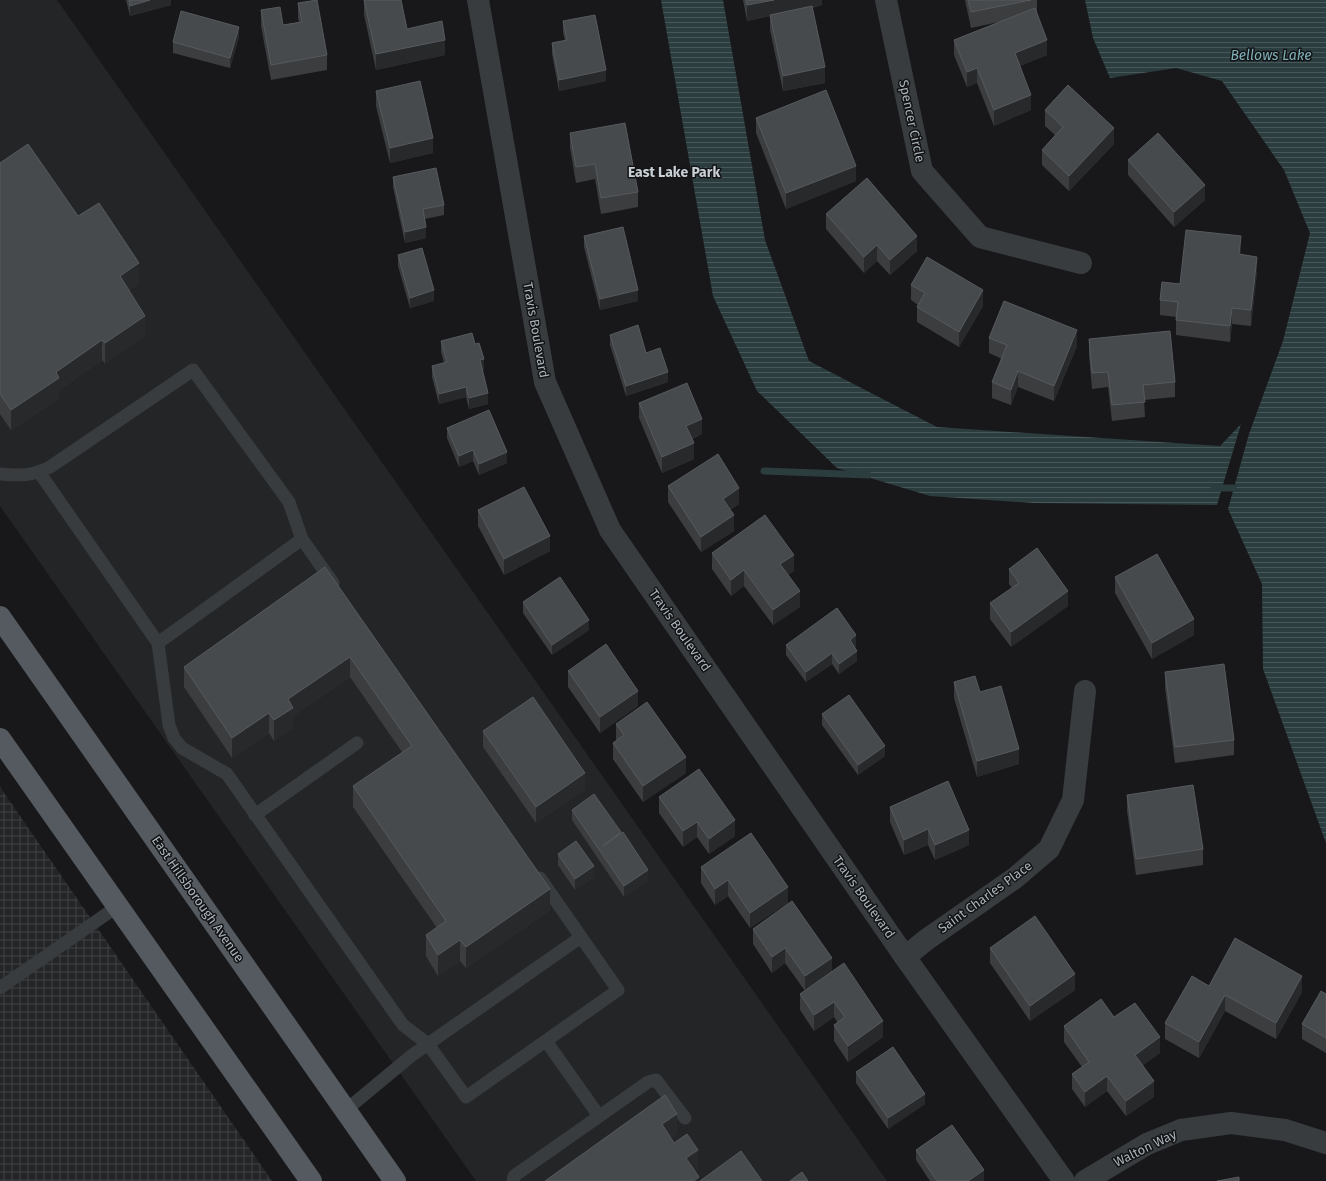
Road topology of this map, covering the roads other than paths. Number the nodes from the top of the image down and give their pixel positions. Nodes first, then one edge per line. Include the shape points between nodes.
1 (478, 0) edge
2 (886, 0) edge
3 (1081, 263) dead end
4 (38, 472) junction
5 (0, 474) edge
6 (302, 539) junction
7 (339, 591) edge
8 (0, 617) edge
9 (158, 643) junction
10 (1085, 691) dead end
11 (0, 739) edge
12 (357, 744) dead end
13 (256, 815) junction
14 (531, 865) edge
15 (118, 906) junction
16 (581, 937) junction
17 (905, 957) junction
18 (0, 988) edge
19 (546, 1041) junction
20 (428, 1044) junction
21 (346, 1110) junction
22 (599, 1116) junction
23 (684, 1118) dead end
24 (1326, 1143) edge
25 (311, 1181) edge
26 (396, 1181) edge
27 (513, 1181) edge
28 (1064, 1181) edge
29 (1085, 1181) edge

1 - 17 street, Travis Boulevard via 545,382 610,530
2 - 3 street, Spencer Circle via 922,171 980,237
4 - 5 lane via 20,476
4 - 6 lane via 50,467 193,370 289,502
4 - 9 lane
6 - 7 lane
6 - 9 lane
8 - 21 main road, East Hillsborough Avenue
9 - 13 lane via 169,725 174,738 182,748 227,774
10 - 17 street, Saint Charles Place via 1073,800 1049,849 1015,878
11 - 15 main road
12 - 13 lane
13 - 20 lane via 404,1026
14 - 16 lane
15 - 18 lane
15 - 25 main road
16 - 19 lane via 618,990
16 - 20 lane
17 - 28 street, Travis Boulevard
19 - 20 lane via 466,1097
19 - 22 lane
20 - 21 lane
21 - 26 main road, East Hillsborough Avenue
22 - 23 lane via 648,1082 656,1080
22 - 27 lane via 514,1176
24 - 29 street, Walton Way via 1285,1130 1231,1123 1181,1130 1147,1144

